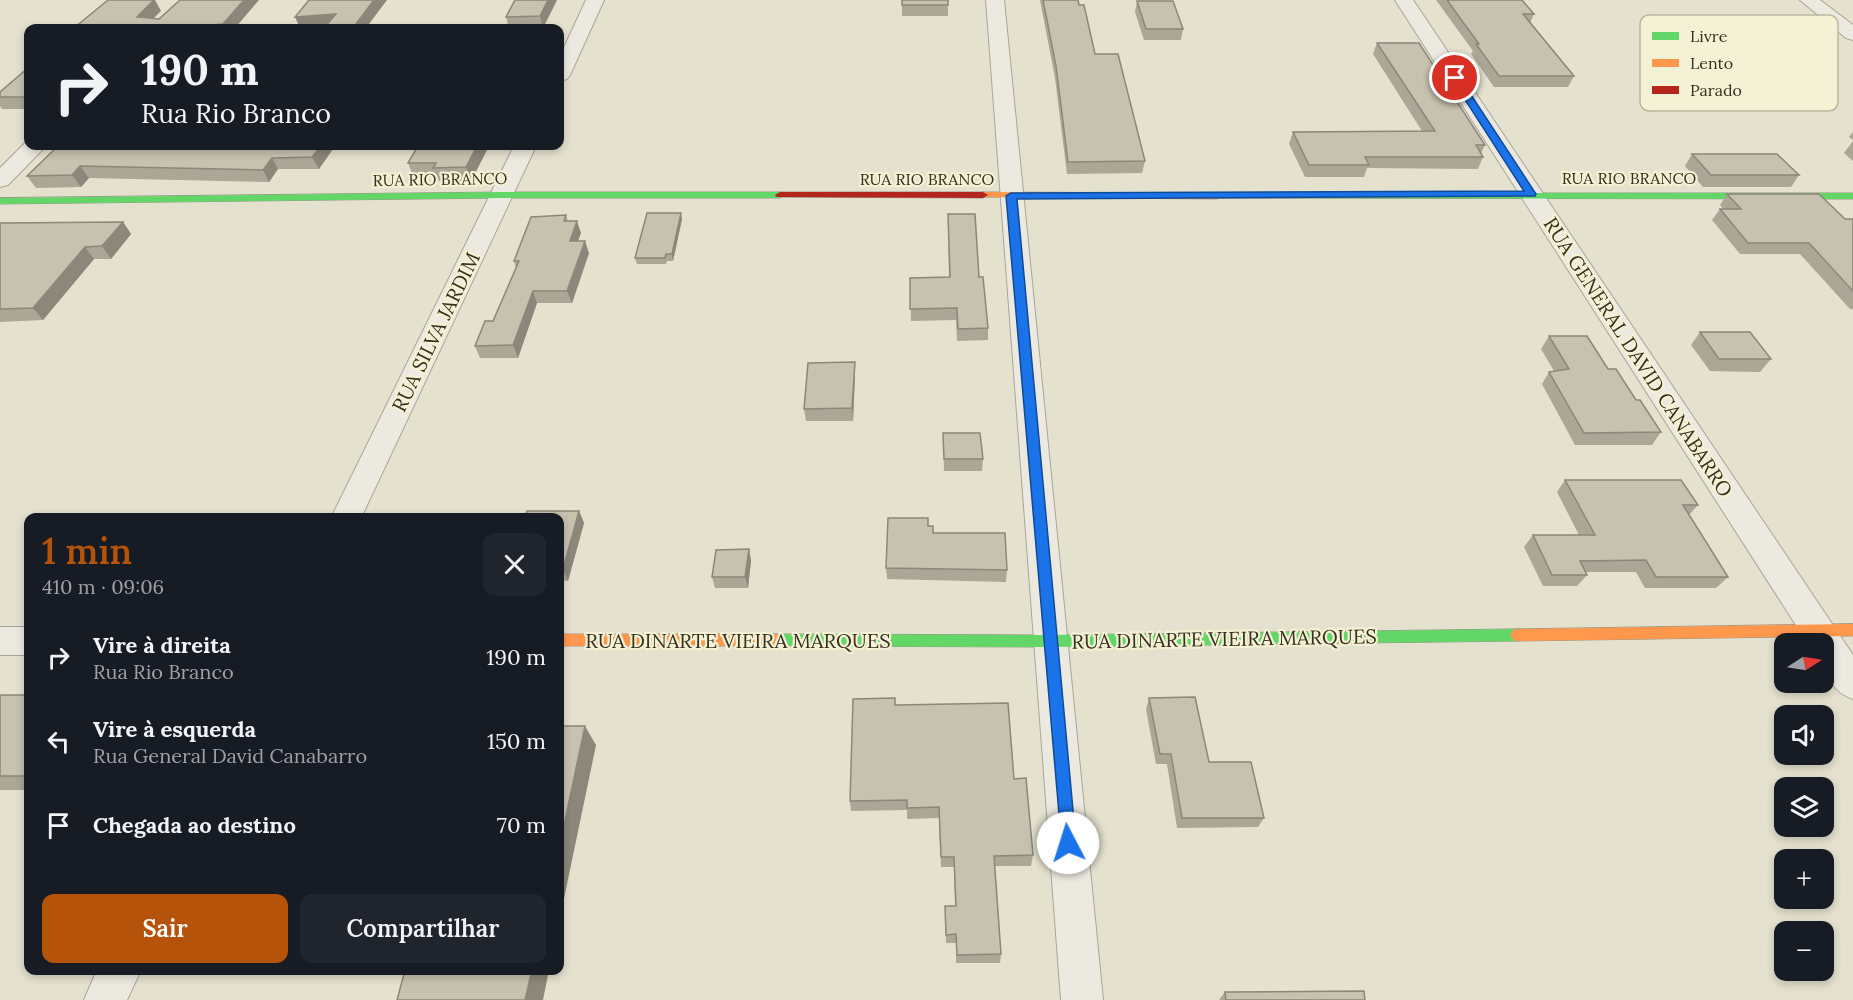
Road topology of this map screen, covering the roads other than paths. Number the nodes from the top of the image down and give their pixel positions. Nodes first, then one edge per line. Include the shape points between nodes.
1 (596, 0) edge
2 (995, 0) edge
3 (1404, 0) edge
4 (1809, 0) edge
5 (1828, 15) edge
6 (1838, 22) edge
7 (1853, 34) edge
8 (564, 67) edge
9 (31, 150) edge
10 (523, 150) edge
11 (0, 180) edge
12 (1531, 194) junction
13 (502, 195) junction
14 (1011, 196) junction
15 (1853, 196) edge
16 (0, 201) edge
17 (348, 513) edge
18 (1853, 630) edge
19 (1818, 631) junction
20 (24, 640) edge
21 (564, 640) edge
22 (0, 641) edge
23 (1049, 641) junction
24 (1853, 684) edge
25 (118, 975) edge
26 (105, 1000) edge
27 (1082, 1000) edge

1 - 8 street
2 - 14 street
3 - 12 street, RUA GENERAL DAVID CANABARRO
4 - 5 street
6 - 7 street
9 - 11 street
10 - 13 street, RUA SILVA JARDIM
12 - 14 street, RUA RIO BRANCO
12 - 15 street, RUA RIO BRANCO
12 - 19 street, RUA GENERAL DAVID CANABARRO
13 - 14 street, RUA RIO BRANCO
13 - 16 street, RUA RIO BRANCO
13 - 17 street, RUA SILVA JARDIM
14 - 23 street
18 - 19 street, RUA DINARTE VIEIRA MARQUES
19 - 23 street, RUA DINARTE VIEIRA MARQUES
19 - 24 street, RUA GENERAL DAVID CANABARRO
20 - 22 street
21 - 23 street, RUA DINARTE VIEIRA MARQUES
23 - 27 street
25 - 26 street

